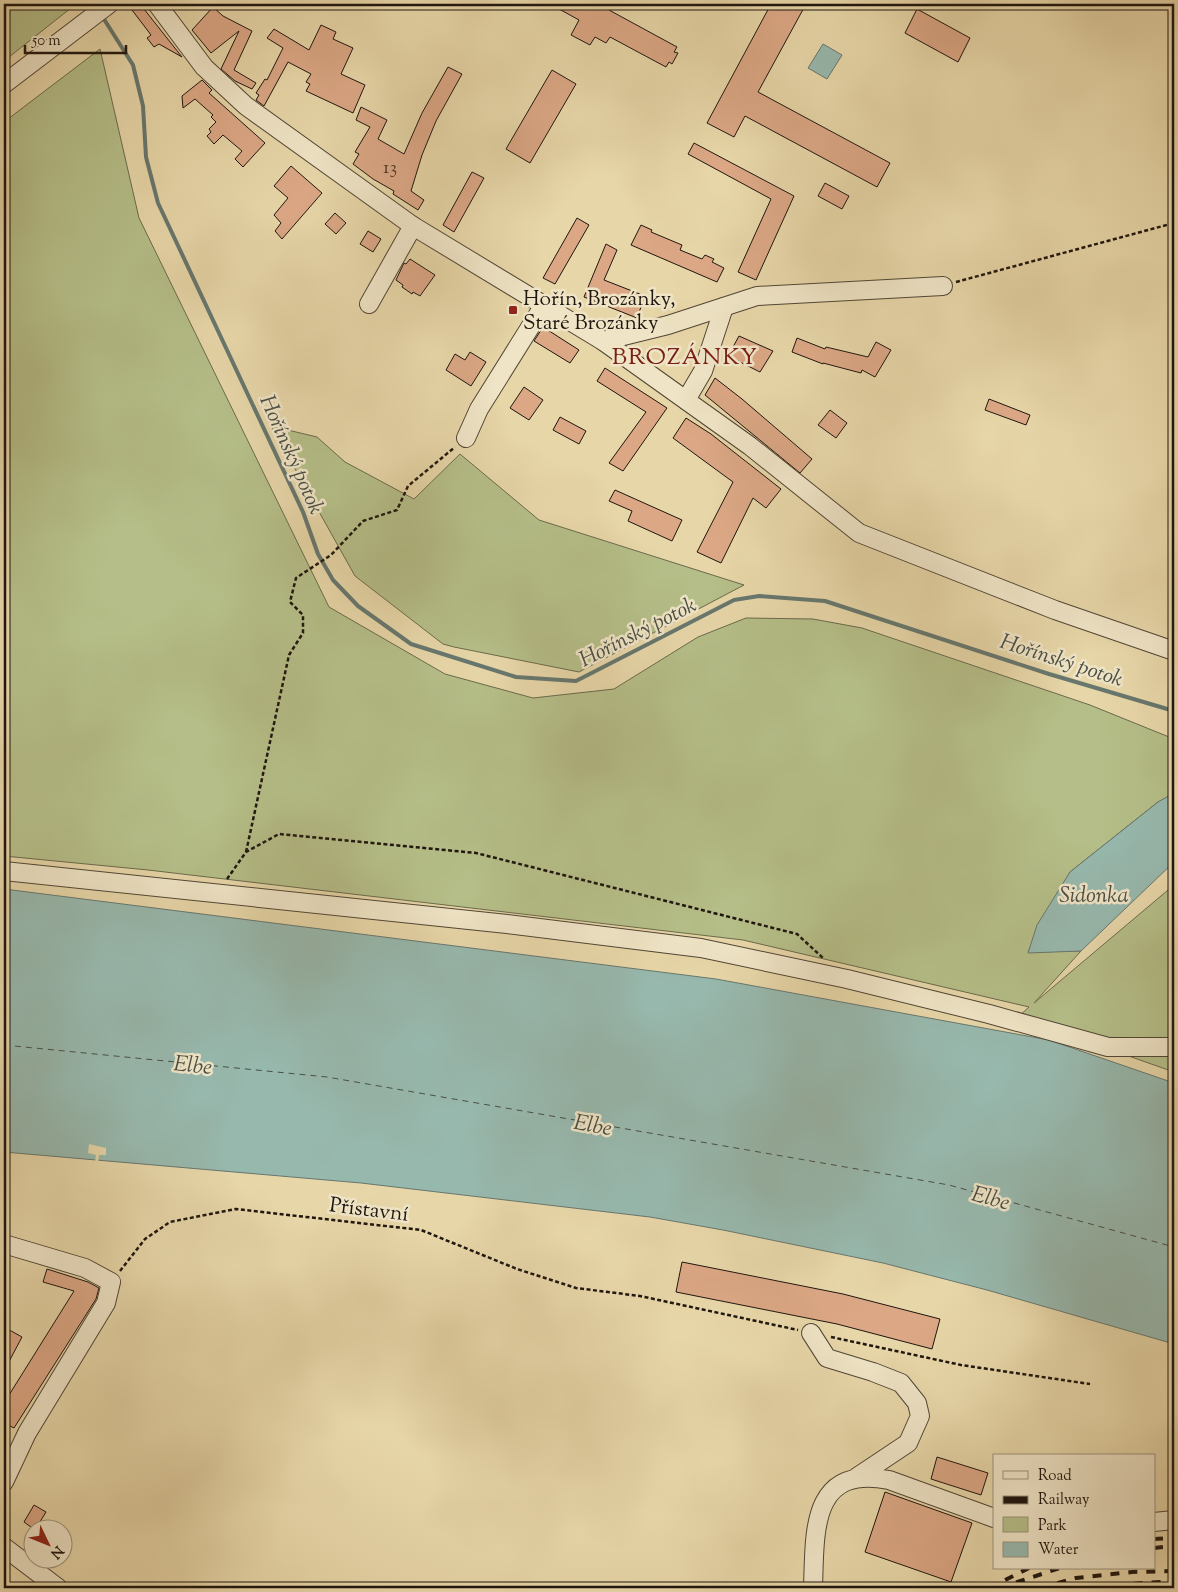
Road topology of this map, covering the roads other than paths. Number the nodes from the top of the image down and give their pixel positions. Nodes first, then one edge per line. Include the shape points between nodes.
1 (110, 4) edge
2 (158, 4) edge
3 (4, 84) edge
4 (413, 226) junction
5 (943, 286) road end
6 (369, 304) dead end
7 (544, 305) junction
8 (724, 306) junction
9 (603, 341) junction
10 (686, 400) junction
11 (466, 438) road end
12 (1174, 651) edge
13 (4, 871) edge
14 (1174, 1047) edge
15 (4, 1244) edge
16 (811, 1332) road end
17 (857, 1477) junction
18 (4, 1482) edge
19 (993, 1518) edge
20 (1174, 1520) edge
21 (1156, 1522) edge
22 (4, 1547) edge
23 (58, 1588) edge
24 (812, 1588) edge

1 - 3 street
2 - 4 street via 204,67 246,106
4 - 6 street
4 - 7 street
5 - 8 street via 757,296
7 - 9 street
7 - 11 street via 479,409
8 - 9 street
8 - 10 street via 703,371
9 - 10 street
10 - 12 street via 750,446 859,533 1055,610
13 - 14 street via 507,924 701,948 848,979 1108,1047
15 - 18 street via 85,1268 111,1282 106,1303 27,1432
16 - 17 street via 827,1358 902,1383 917,1403 920,1416 908,1443
17 - 19 street via 889,1480
17 - 24 street via 830,1492 821,1506 816,1526
20 - 21 street
22 - 23 street

